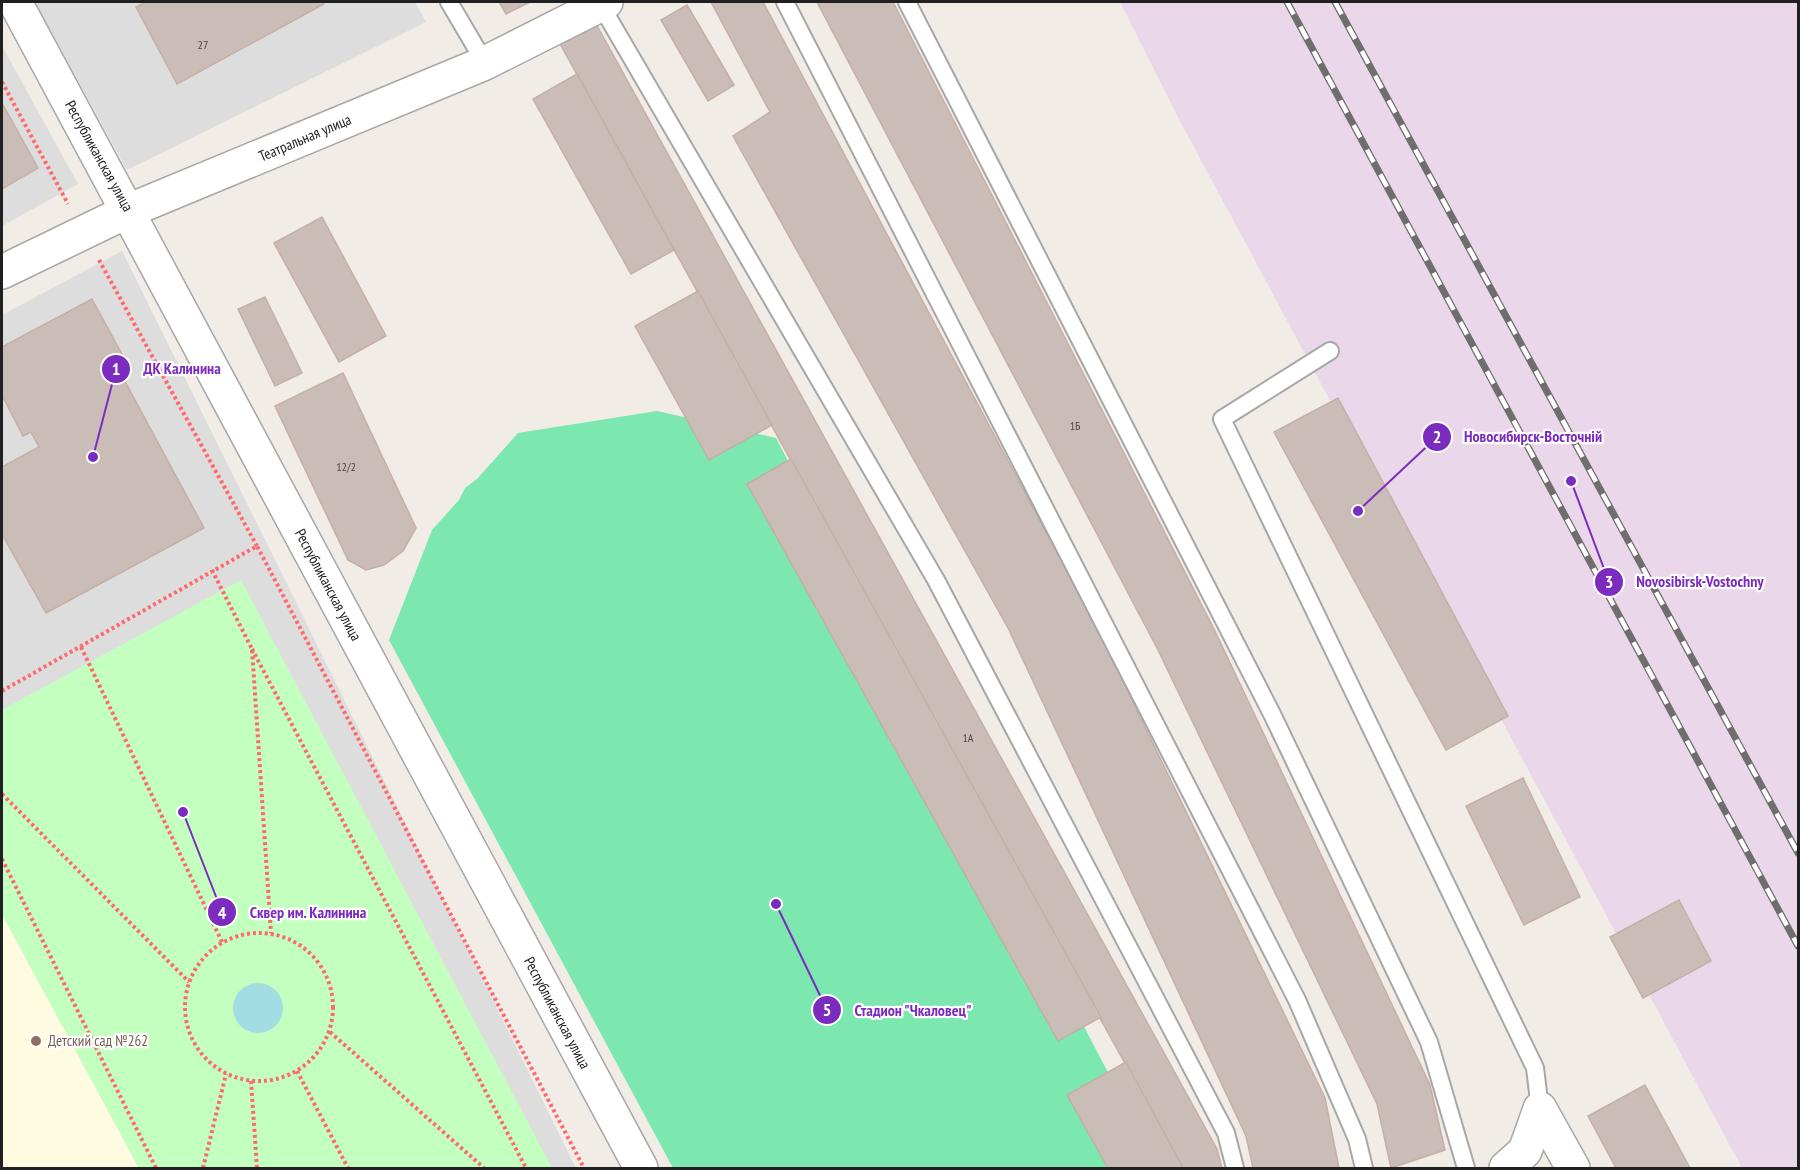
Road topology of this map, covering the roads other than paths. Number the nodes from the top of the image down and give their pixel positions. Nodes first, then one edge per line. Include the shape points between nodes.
1 (15, 2) edge
2 (449, 2) edge
3 (602, 2) edge
4 (785, 2) edge
5 (907, 2) edge
6 (485, 63) junction
7 (128, 211) junction
8 (2, 272) edge
9 (1330, 351) dead end
10 (1540, 1109) junction
11 (640, 1168) edge
12 (1235, 1168) edge
13 (1364, 1168) edge
14 (1466, 1168) edge
15 (1506, 1168) edge
16 (1573, 1168) edge

1 - 7 street, Республиканская улица
2 - 6 lane
3 - 6 street, Театральная улица
3 - 12 lane via 936,580 1226,1133
4 - 13 lane via 1297,1000 1357,1139
5 - 14 lane via 1272,714 1424,1031
6 - 7 street, Театральная улица
7 - 8 street, Театральная улица
7 - 11 street, Республиканская улица
9 - 10 lane via 1222,419 1535,1068
10 - 15 street via 1525,1151
10 - 16 street

